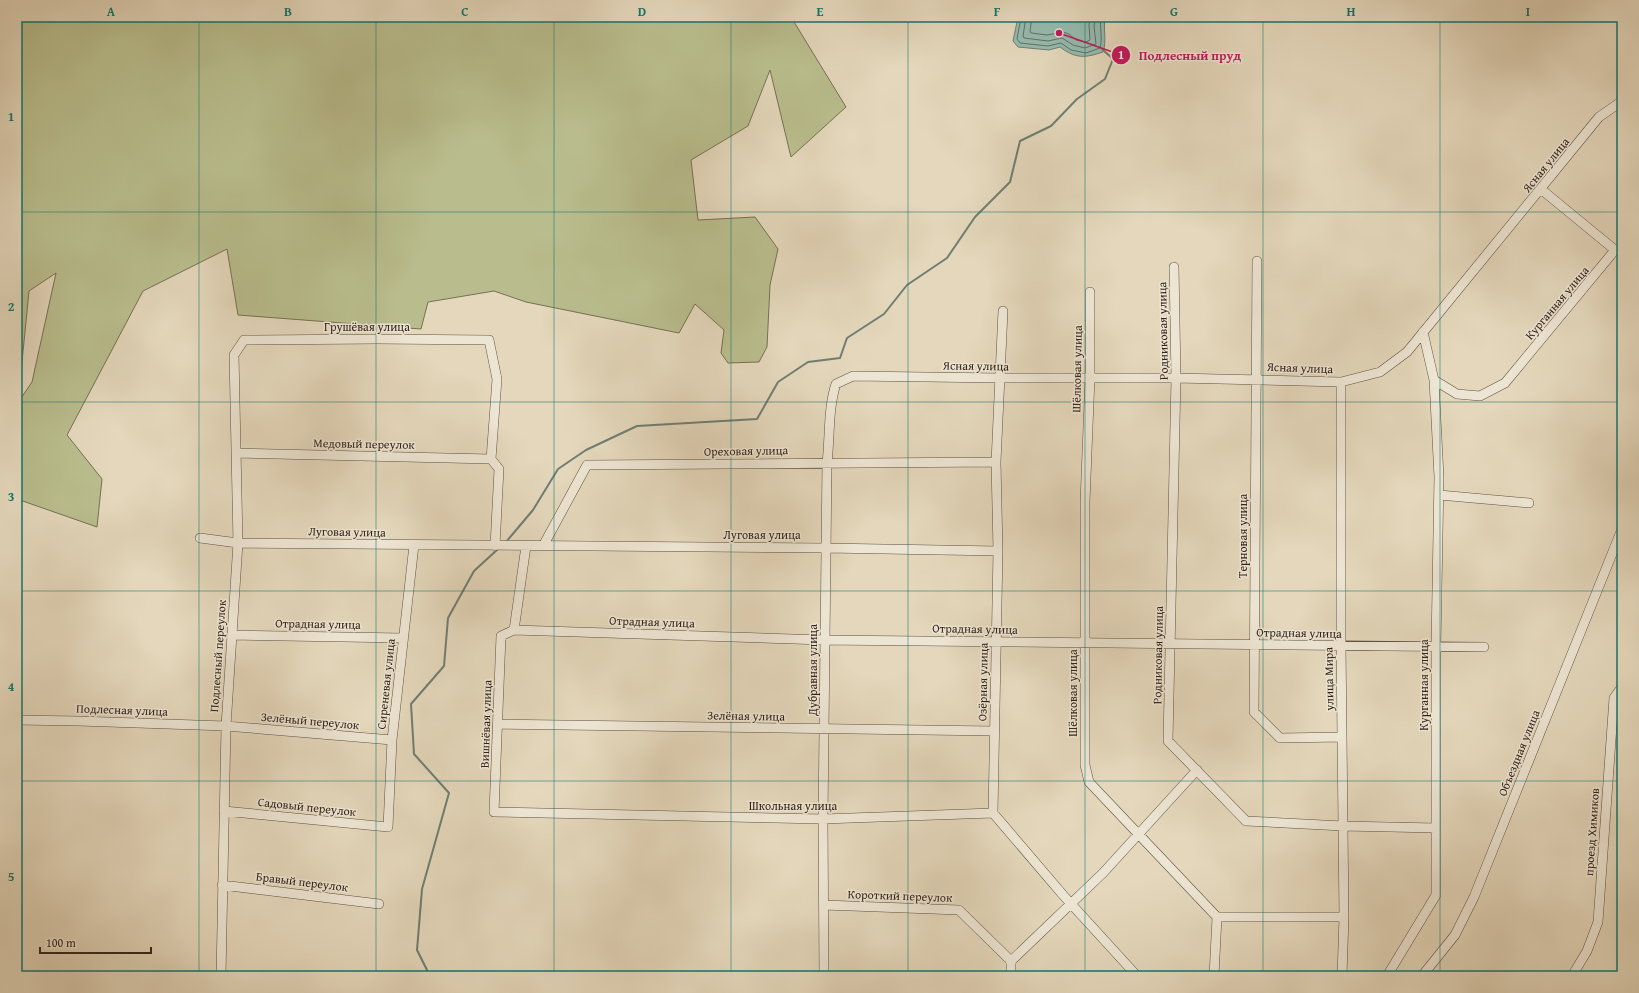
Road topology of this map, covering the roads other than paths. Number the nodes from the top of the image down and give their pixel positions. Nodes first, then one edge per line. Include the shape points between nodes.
1 (1622, 101) edge
2 (1542, 190) junction
3 (1257, 262) dead end
4 (1174, 267) dead end
5 (1090, 292) dead end
6 (1003, 311) dead end
7 (1423, 332) junction
8 (244, 340) joint
9 (853, 376) joint
10 (1090, 377) junction
11 (1000, 378) junction
12 (1176, 378) junction
13 (1256, 379) junction
14 (1434, 380) junction
15 (1341, 382) junction
16 (236, 453) junction
17 (491, 459) junction
18 (996, 462) junction
19 (827, 463) junction
20 (1439, 495) junction
21 (1528, 503) dead end
22 (1622, 529) edge
23 (200, 538) dead end
24 (238, 543) junction
25 (414, 545) junction
26 (495, 546) junction
27 (526, 546) junction
28 (544, 546) junction
29 (826, 548) junction
30 (998, 551) junction
31 (514, 630) junction
32 (232, 635) junction
33 (403, 638) junction
34 (824, 640) junction
35 (995, 641) junction
36 (1086, 642) junction
37 (1170, 643) junction
38 (1254, 644) junction
39 (1341, 645) junction
40 (1436, 646) junction
41 (1484, 648) dead end
42 (1622, 687) edge
43 (17, 720) edge
44 (498, 724) junction
45 (226, 726) junction
46 (825, 729) junction
47 (994, 731) junction
48 (1342, 737) junction
49 (392, 740) junction
50 (1197, 770) junction
51 (224, 811) junction
52 (993, 813) junction
53 (593, 815) joint
54 (823, 819) junction
55 (1342, 826) junction
56 (388, 827) joint
57 (1436, 828) junction
58 (1138, 834) junction
59 (222, 885) junction
60 (1071, 903) junction
61 (379, 904) dead end
62 (824, 905) junction
63 (1217, 916) junction
64 (1344, 917) junction
65 (1011, 961) junction
66 (221, 976) edge
67 (824, 976) edge
68 (1011, 976) edge
69 (1137, 976) edge
70 (1214, 976) edge
71 (1342, 976) edge
72 (1387, 976) edge
73 (1422, 976) edge
74 (1572, 976) edge

1 - 2 street, Ясная улица via 1599,117
2 - 7 street, Ясная улица
2 - 14 street, Курганная улица via 1615,250 1505,383 1480,396 1457,394
3 - 13 street, Терновая улица
4 - 12 street, Родниковая улица
5 - 10 street, Шёлковая улица
6 - 11 street, Озёрная улица
7 - 14 street, Курганная улица
7 - 15 street, Ясная улица via 1407,352 1380,372
8 - 16 street, Подлесный переулок via 234,355
8 - 17 street, Грушёвая улица via 489,340 498,379
9 - 11 street, Ясная улица
9 - 19 street, Дубравная улица via 836,384
10 - 11 street, Ясная улица
10 - 12 street, Ясная улица
10 - 36 street, Шёлковая улица via 1085,502
11 - 18 street, Озёрная улица
12 - 13 street, Ясная улица
12 - 37 street, Родниковая улица
13 - 15 street, Ясная улица
13 - 38 street, Терновая улица
14 - 20 street, Курганная улица
15 - 39 street, улица Мира
16 - 17 street, Медовый переулок
16 - 24 street, Подлесный переулок
17 - 26 street via 499,469
18 - 19 street, Ореховая улица
18 - 30 street, Озёрная улица
19 - 28 street, Ореховая улица via 587,465
19 - 29 street, Дубравная улица
20 - 21 street
20 - 40 street, Курганная улица
22 - 73 street, Объездная улица via 1474,897 1455,935
23 - 24 street, Луговая улица
24 - 25 street, Луговая улица
24 - 32 street, Подлесный переулок
25 - 26 street, Луговая улица
25 - 33 street, Сиреневая улица
26 - 27 street, Луговая улица
27 - 28 street, Луговая улица
27 - 31 street
28 - 29 street, Луговая улица
29 - 30 street, Луговая улица
29 - 34 street, Дубравная улица
30 - 35 street, Озёрная улица
31 - 34 street, Отрадная улица
31 - 44 street, Вишнёвая улица via 501,636
32 - 33 street, Отрадная улица
32 - 45 street, Подлесный переулок
33 - 49 street, Сиреневая улица
34 - 35 street, Отрадная улица
34 - 46 street, Дубравная улица
35 - 36 street, Отрадная улица
35 - 47 street, Озёрная улица
36 - 37 street, Отрадная улица
36 - 58 street, Шёлковая улица via 1085,765 1089,782
37 - 38 street, Отрадная улица
37 - 50 street, Родниковая улица via 1168,740
38 - 39 street, Отрадная улица
38 - 48 street, Терновая улица via 1254,712 1280,738
39 - 40 street, Отрадная улица
39 - 48 street, улица Мира
40 - 41 street, Отрадная улица
40 - 57 street, Курганная улица
42 - 74 street, проезд Химиков via 1614,698 1598,922 1587,951
43 - 45 street, Подлесная улица
44 - 46 street, Зелёная улица
44 - 53 street, Вишнёвая улица via 494,812
45 - 49 street, Зелёный переулок
45 - 51 street, Подлесный переулок
46 - 47 street, Зелёная улица
46 - 54 street, Дубравная улица
47 - 52 street, Озёрная улица
48 - 55 street, улица Мира
49 - 56 street, Сиреневая улица
50 - 55 street, Родниковая улица via 1246,821
50 - 58 street
51 - 56 street, Садовый переулок
51 - 59 street, Подлесный переулок
52 - 54 street, Школьная улица
52 - 60 street
53 - 54 street, Школьная улица
54 - 62 street, Дубравная улица
55 - 57 street, Родниковая улица
55 - 64 street, улица Мира
57 - 72 street, Курганная улица via 1436,895
58 - 60 street via 1103,873
58 - 63 street, Шёлковая улица
59 - 61 street, Бравый переулок
59 - 66 street, Подлесный переулок
60 - 65 street
60 - 69 street
62 - 65 street, Короткий переулок via 959,910
62 - 67 street, Дубравная улица
63 - 64 street
63 - 70 street
64 - 71 street, улица Мира
65 - 68 street

